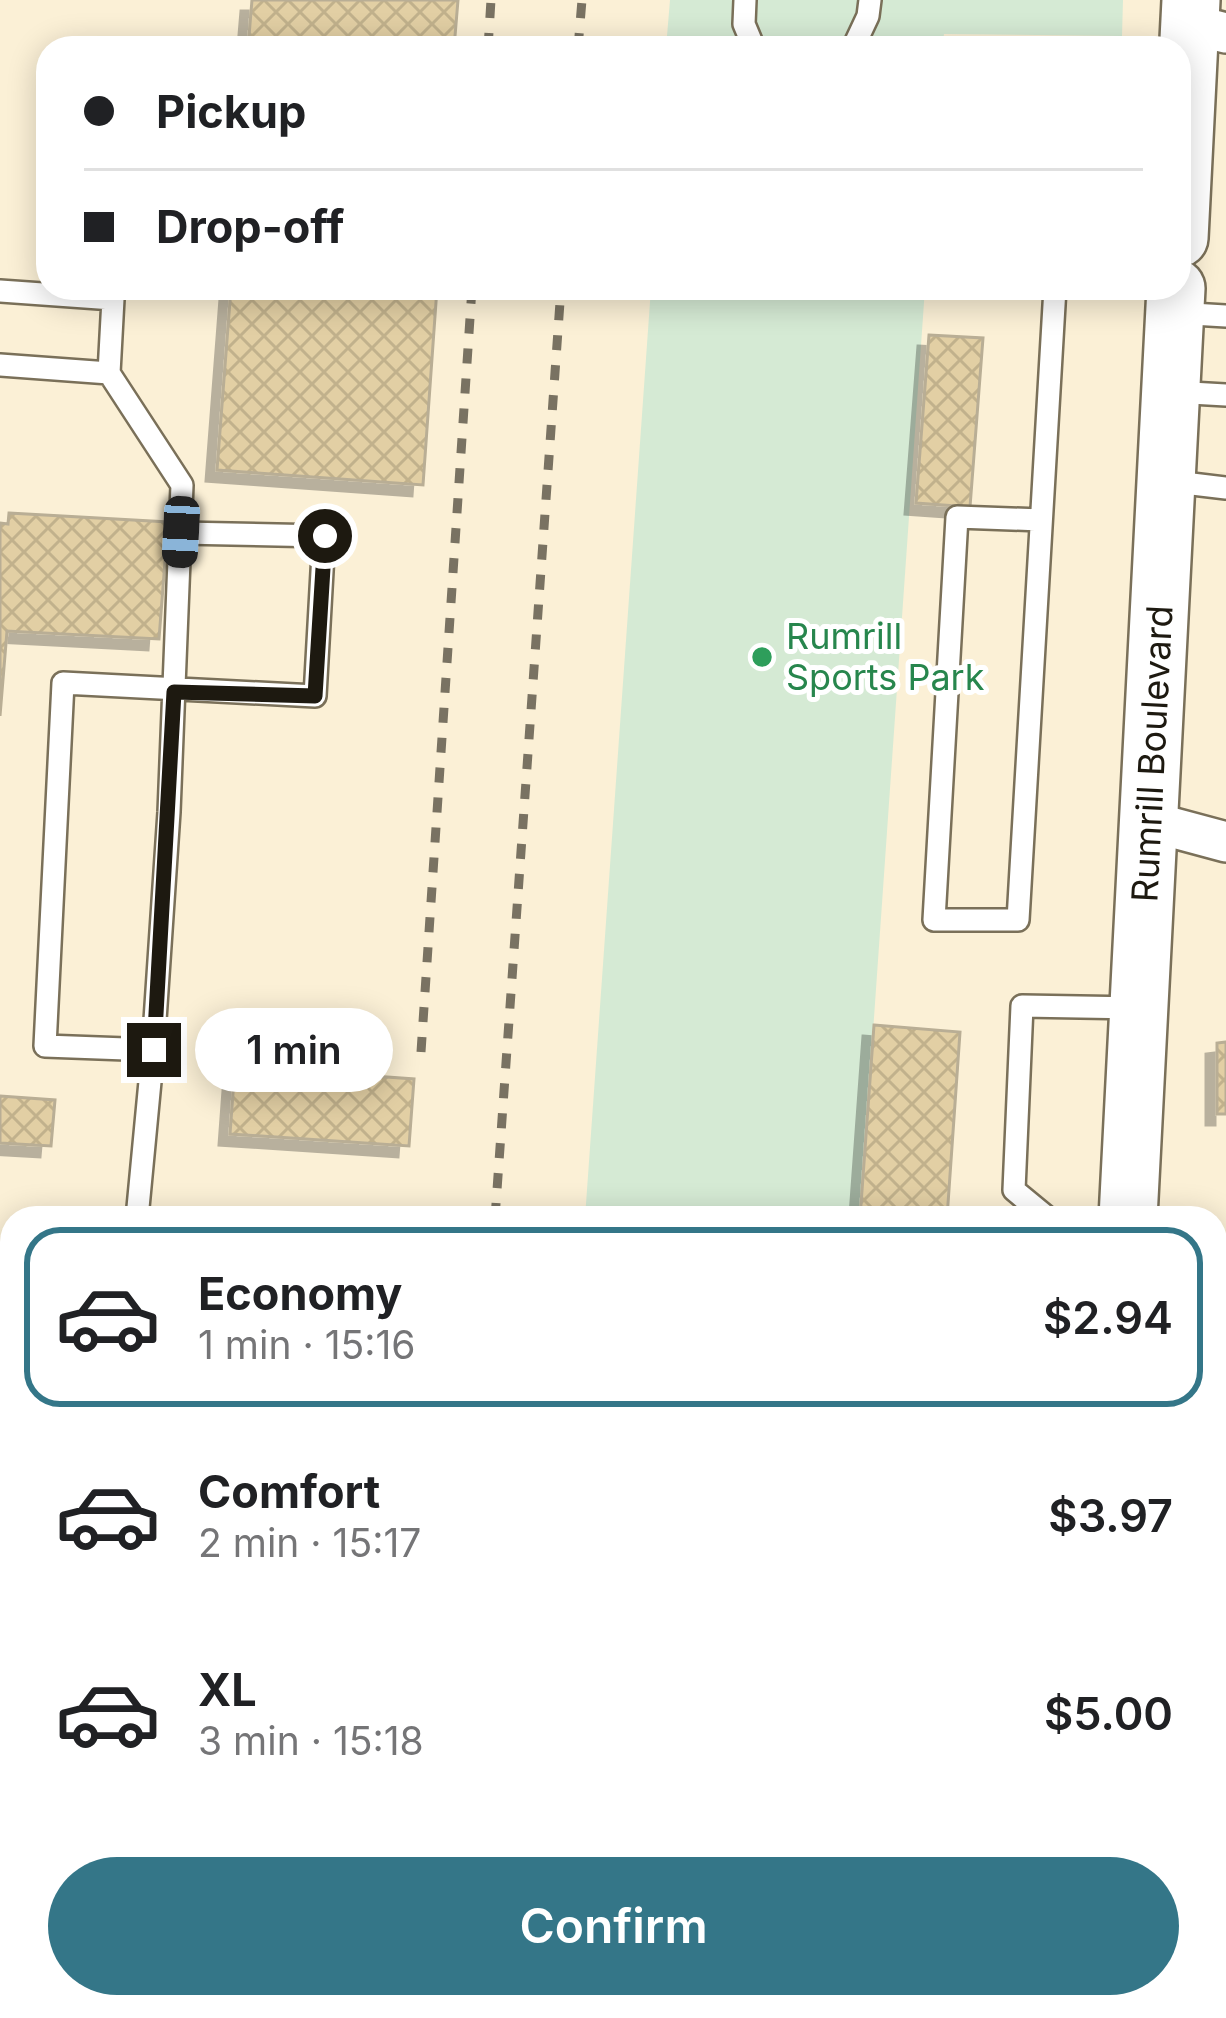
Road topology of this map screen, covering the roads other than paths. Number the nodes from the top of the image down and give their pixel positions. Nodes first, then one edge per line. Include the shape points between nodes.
1 (745, 0) edge
2 (870, 0) edge
3 (1202, 19) edge
4 (749, 36) edge
5 (859, 36) edge
6 (1191, 124) edge
7 (0, 291) edge
8 (36, 294) edge
9 (113, 300) edge
10 (1054, 300) edge
11 (1192, 306) edge
12 (0, 365) edge
13 (109, 373) junction
14 (1198, 394) edge
15 (1166, 481) junction
16 (1226, 488) edge
17 (1041, 520) junction
18 (181, 532) junction
19 (174, 692) junction
20 (1148, 821) junction
21 (1226, 842) edge
22 (1138, 1008) junction
23 (154, 1050) junction
24 (138, 1206) edge
25 (1033, 1206) edge
26 (1129, 1206) edge

1 - 4 lane
2 - 5 lane
3 - 6 main road
7 - 8 lane
9 - 13 lane
10 - 17 lane
11 - 14 main road, Rumrill Boulevard
12 - 13 lane
13 - 18 lane via 182,485
14 - 15 main road, Rumrill Boulevard
15 - 16 lane
15 - 20 main road, Rumrill Boulevard
17 - 17 lane via 1018,920 934,920 957,517
18 - 19 lane
18 - 19 lane via 325,536 315,696
19 - 23 lane
19 - 23 lane via 63,683 45,1046
20 - 21 street
20 - 22 main road, Rumrill Boulevard
22 - 25 lane via 1022,1006 1014,1190
22 - 26 main road, Rumrill Boulevard
23 - 24 lane

